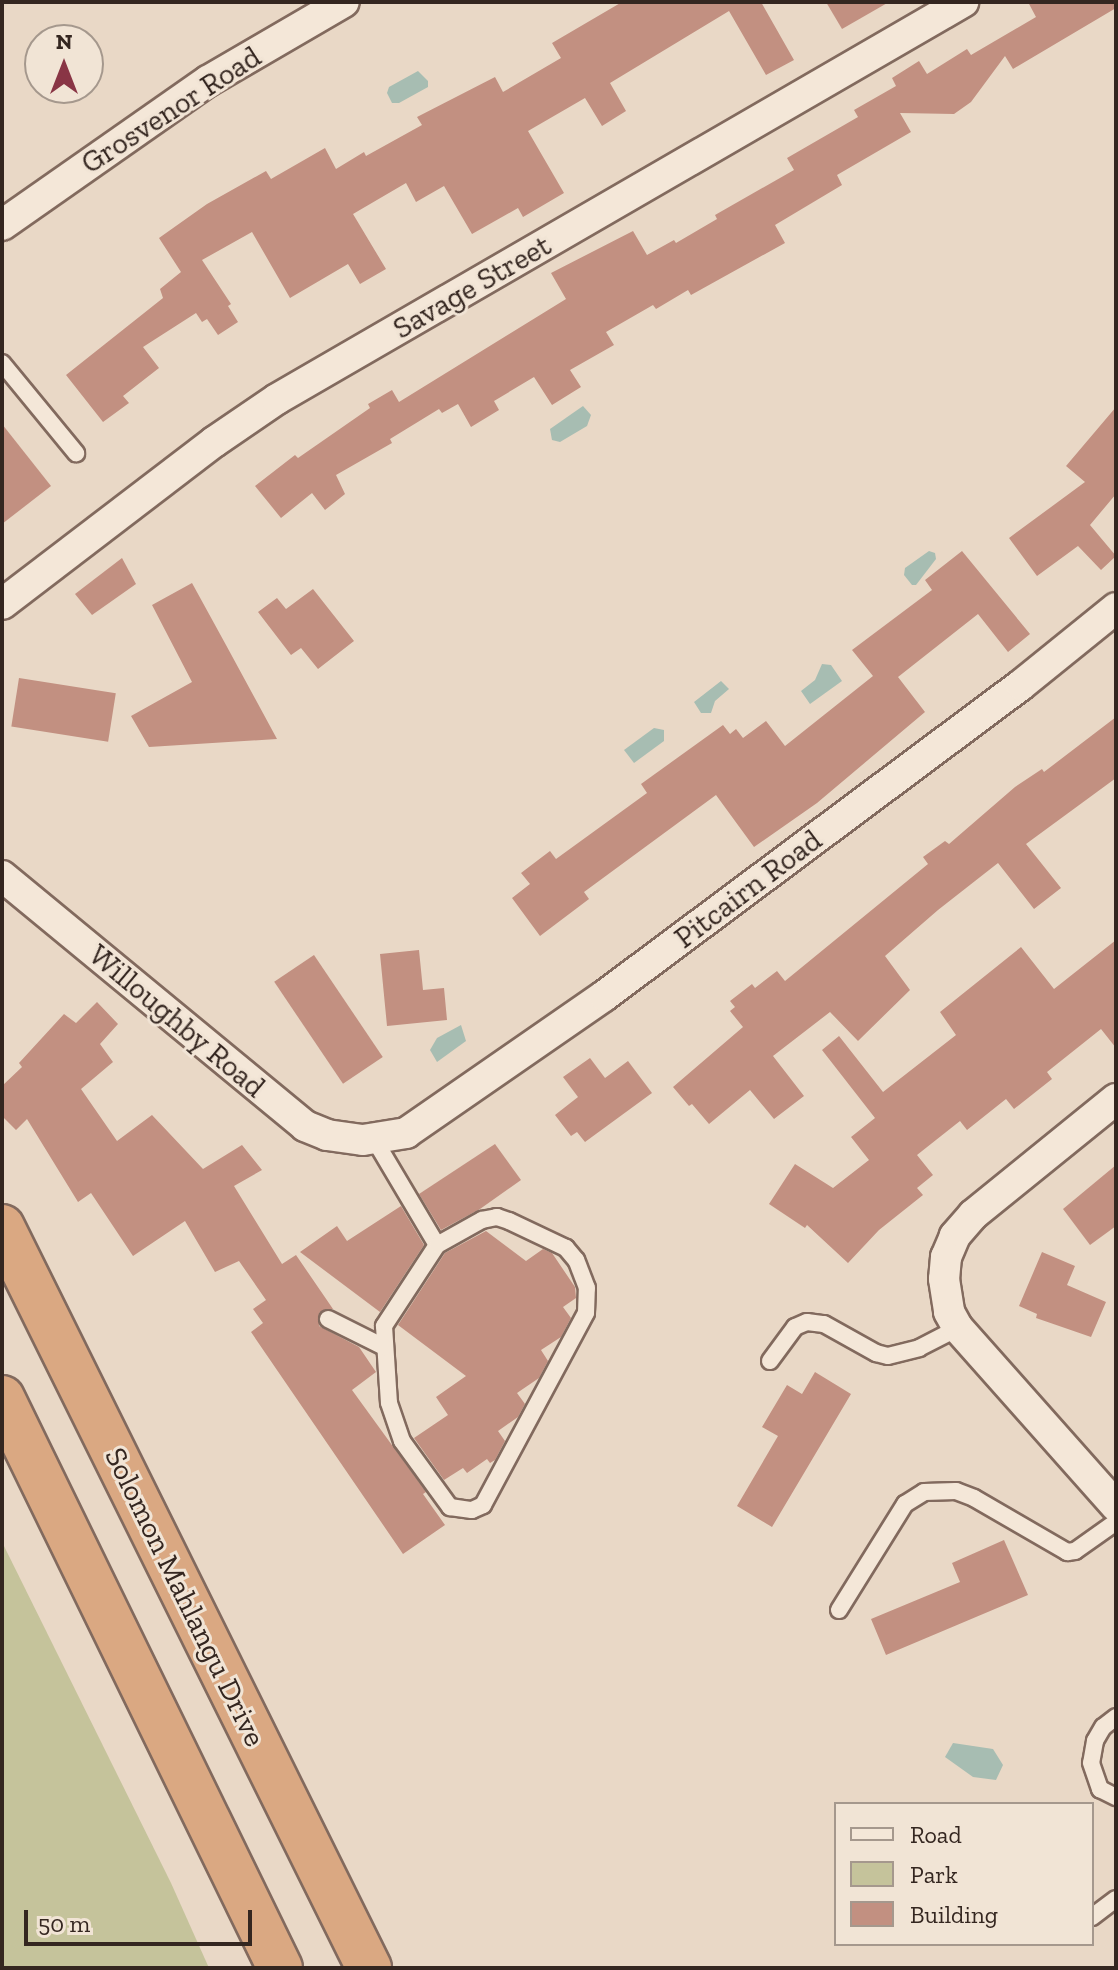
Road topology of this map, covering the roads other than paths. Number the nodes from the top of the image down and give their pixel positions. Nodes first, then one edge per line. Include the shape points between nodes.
1 (344, 2) edge
2 (963, 2) edge
3 (2, 225) edge
4 (2, 363) edge
5 (76, 453) dead end
6 (2, 604) edge
7 (1116, 608) edge
8 (2, 876) edge
9 (1116, 1099) edge
10 (368, 1140) junction
11 (2, 1227) edge
12 (437, 1245) junction
13 (328, 1319) dead end
14 (958, 1328) junction
15 (384, 1347) junction
16 (770, 1361) dead end
17 (2, 1398) edge
18 (1116, 1506) edge
19 (1116, 1522) edge
20 (839, 1610) dead end
21 (1116, 1717) edge
22 (1116, 1797) edge
23 (1116, 1899) edge
24 (1094, 1916) edge
25 (280, 1968) edge
26 (369, 1968) edge

1 - 3 street, Grosvenor Road via 208,81
2 - 6 street, Savage Street via 277,399
4 - 5 lane
7 - 10 street, Pitcairn Road via 604,996 432,1118 406,1133
8 - 10 street, Willoughby Road via 305,1126 327,1135
9 - 14 street via 973,1215 955,1236 944,1279 949,1312
10 - 12 lane
11 - 26 highway, Solomon Mahlangu Drive
12 - 15 lane via 384,1326
12 - 15 lane via 497,1217 566,1248 587,1288 586,1313 483,1505 460,1511 450,1507 402,1441 389,1403
13 - 15 lane
14 - 16 lane via 919,1348 888,1356 824,1324 807,1322 795,1327
14 - 18 street
17 - 25 highway
19 - 20 lane via 1067,1552 974,1498 956,1491 924,1492 905,1504
21 - 22 lane via 1095,1741 1091,1763 1100,1789
23 - 24 lane

